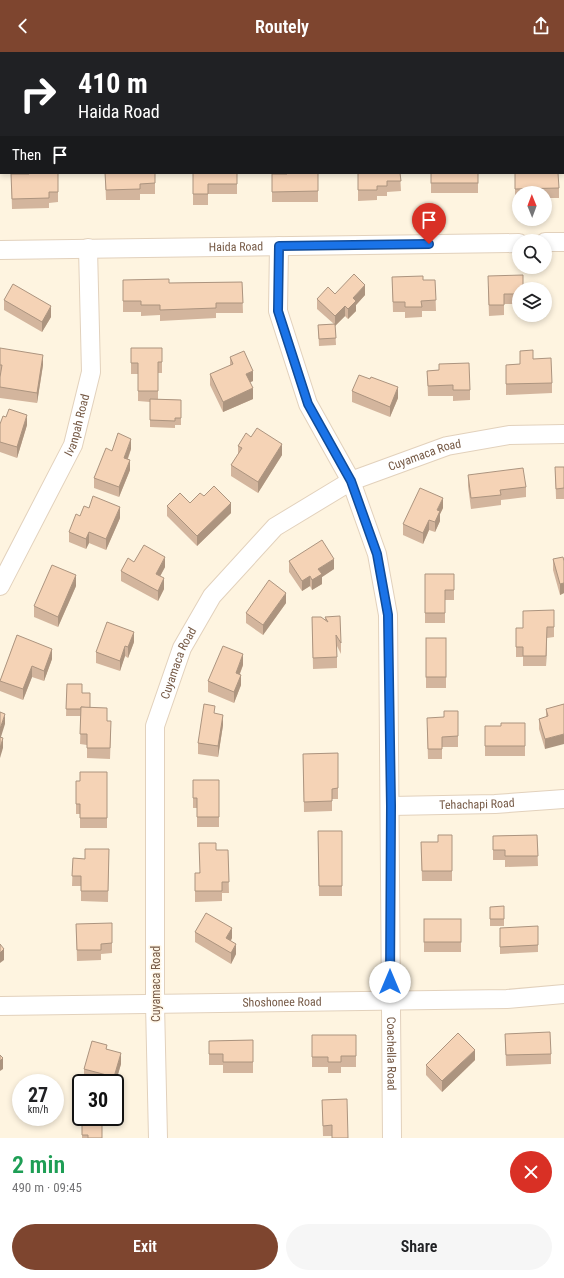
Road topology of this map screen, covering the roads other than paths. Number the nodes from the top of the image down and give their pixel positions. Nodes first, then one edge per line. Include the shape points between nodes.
1 (552, 242) edge
2 (564, 242) edge
3 (512, 243) edge
4 (279, 246) junction
5 (88, 248) junction
6 (0, 250) edge
7 (564, 434) edge
8 (351, 481) junction
9 (0, 586) edge
10 (564, 799) edge
11 (391, 806) junction
12 (564, 994) edge
13 (390, 1000) junction
14 (155, 1004) junction
15 (0, 1006) edge
16 (158, 1138) edge
17 (392, 1138) edge

1 - 2 street
3 - 4 street, Haida Road
4 - 5 street, Haida Road
4 - 8 street, Coachella Road via 278,311 308,404
5 - 6 street, Haida Road
5 - 9 street, Ivanpah Road via 91,372 73,445
7 - 8 street, Cuyamaca Road via 510,436 447,446
8 - 11 street, Coachella Road via 377,554 388,615
8 - 14 street, Cuyamaca Road via 275,527 212,596 182,648 155,726
10 - 11 street, Tehachapi Road via 495,804
11 - 13 street, Coachella Road
12 - 13 street, Shoshonee Road via 507,999
13 - 14 street, Shoshonee Road
13 - 17 street, Coachella Road
14 - 15 street, Shoshonee Road
14 - 16 street, Cuyamaca Road

